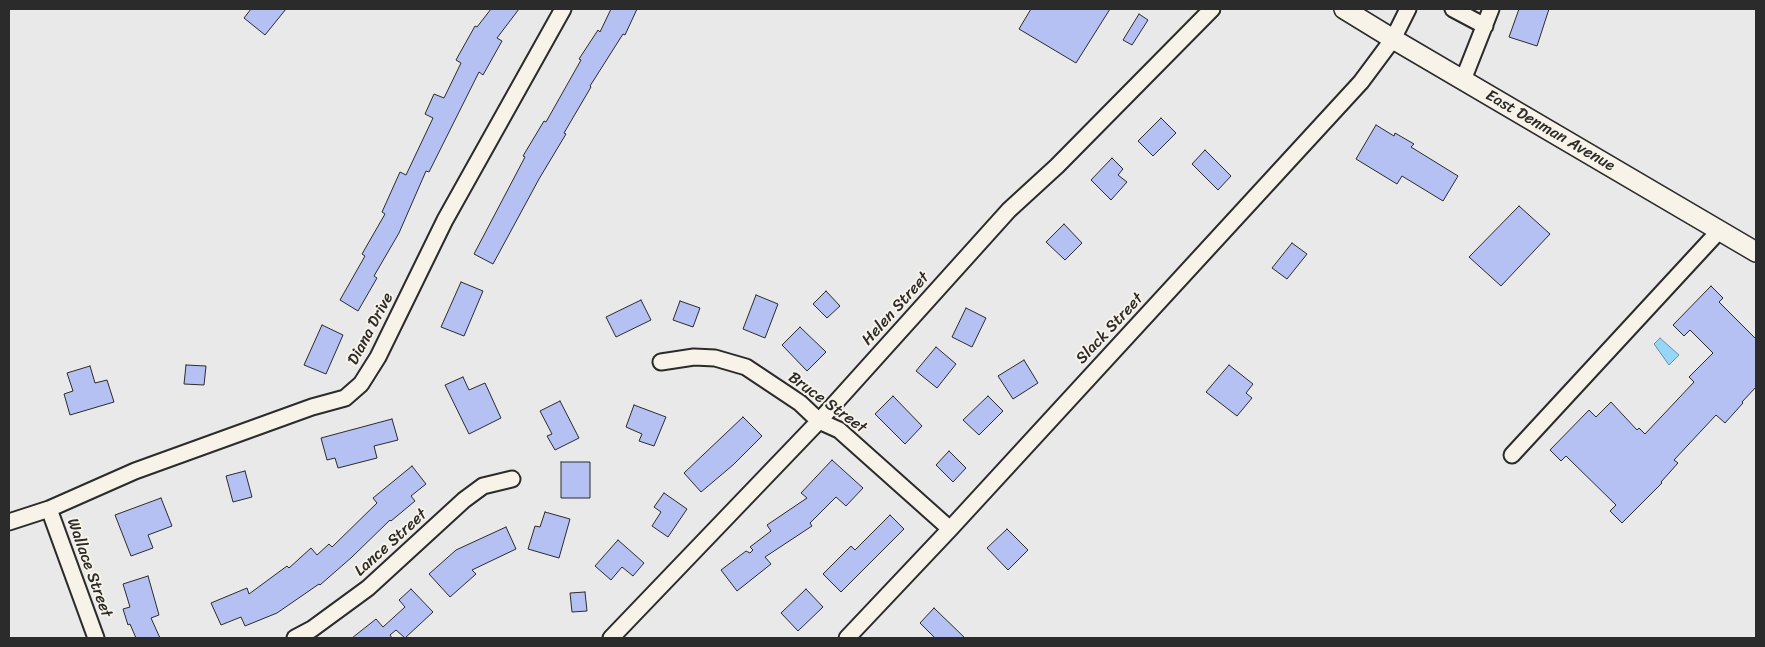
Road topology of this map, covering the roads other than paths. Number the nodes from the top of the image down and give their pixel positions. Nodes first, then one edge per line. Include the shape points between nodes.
1 (563, 9) edge
2 (1212, 9) edge
3 (1344, 9) edge
4 (1408, 9) edge
5 (1453, 9) edge
6 (1491, 9) edge
7 (1485, 26) junction
8 (1393, 39) junction
9 (1463, 80) junction
10 (1720, 231) junction
11 (1756, 252) edge
12 (661, 362) dead end
13 (819, 421) junction
14 (1512, 456) dead end
15 (512, 479) dead end
16 (49, 509) junction
17 (9, 522) edge
18 (950, 529) junction
19 (96, 638) edge
20 (295, 638) edge
21 (611, 638) edge
22 (847, 638) edge

1 - 16 street, Diana Drive via 445,220 378,358 361,384 345,398 135,471
2 - 13 street, Helen Street via 1057,166 1009,210
3 - 8 main road, East Denman Avenue
4 - 8 street, Slack Street
5 - 7 street
6 - 7 street
7 - 9 street
8 - 9 main road, East Denman Avenue
8 - 18 street, Slack Street via 1361,82
9 - 10 main road, East Denman Avenue
10 - 11 main road, East Denman Avenue
10 - 14 street
12 - 13 street, Bruce Street via 694,357 716,358 746,367 800,403
13 - 18 street, Bruce Street via 839,430
13 - 21 street, Helen Street
15 - 20 street, Lance Street via 483,486 368,588
16 - 17 street, Diana Drive
16 - 19 street, Wallace Street
18 - 22 street, Slack Street

